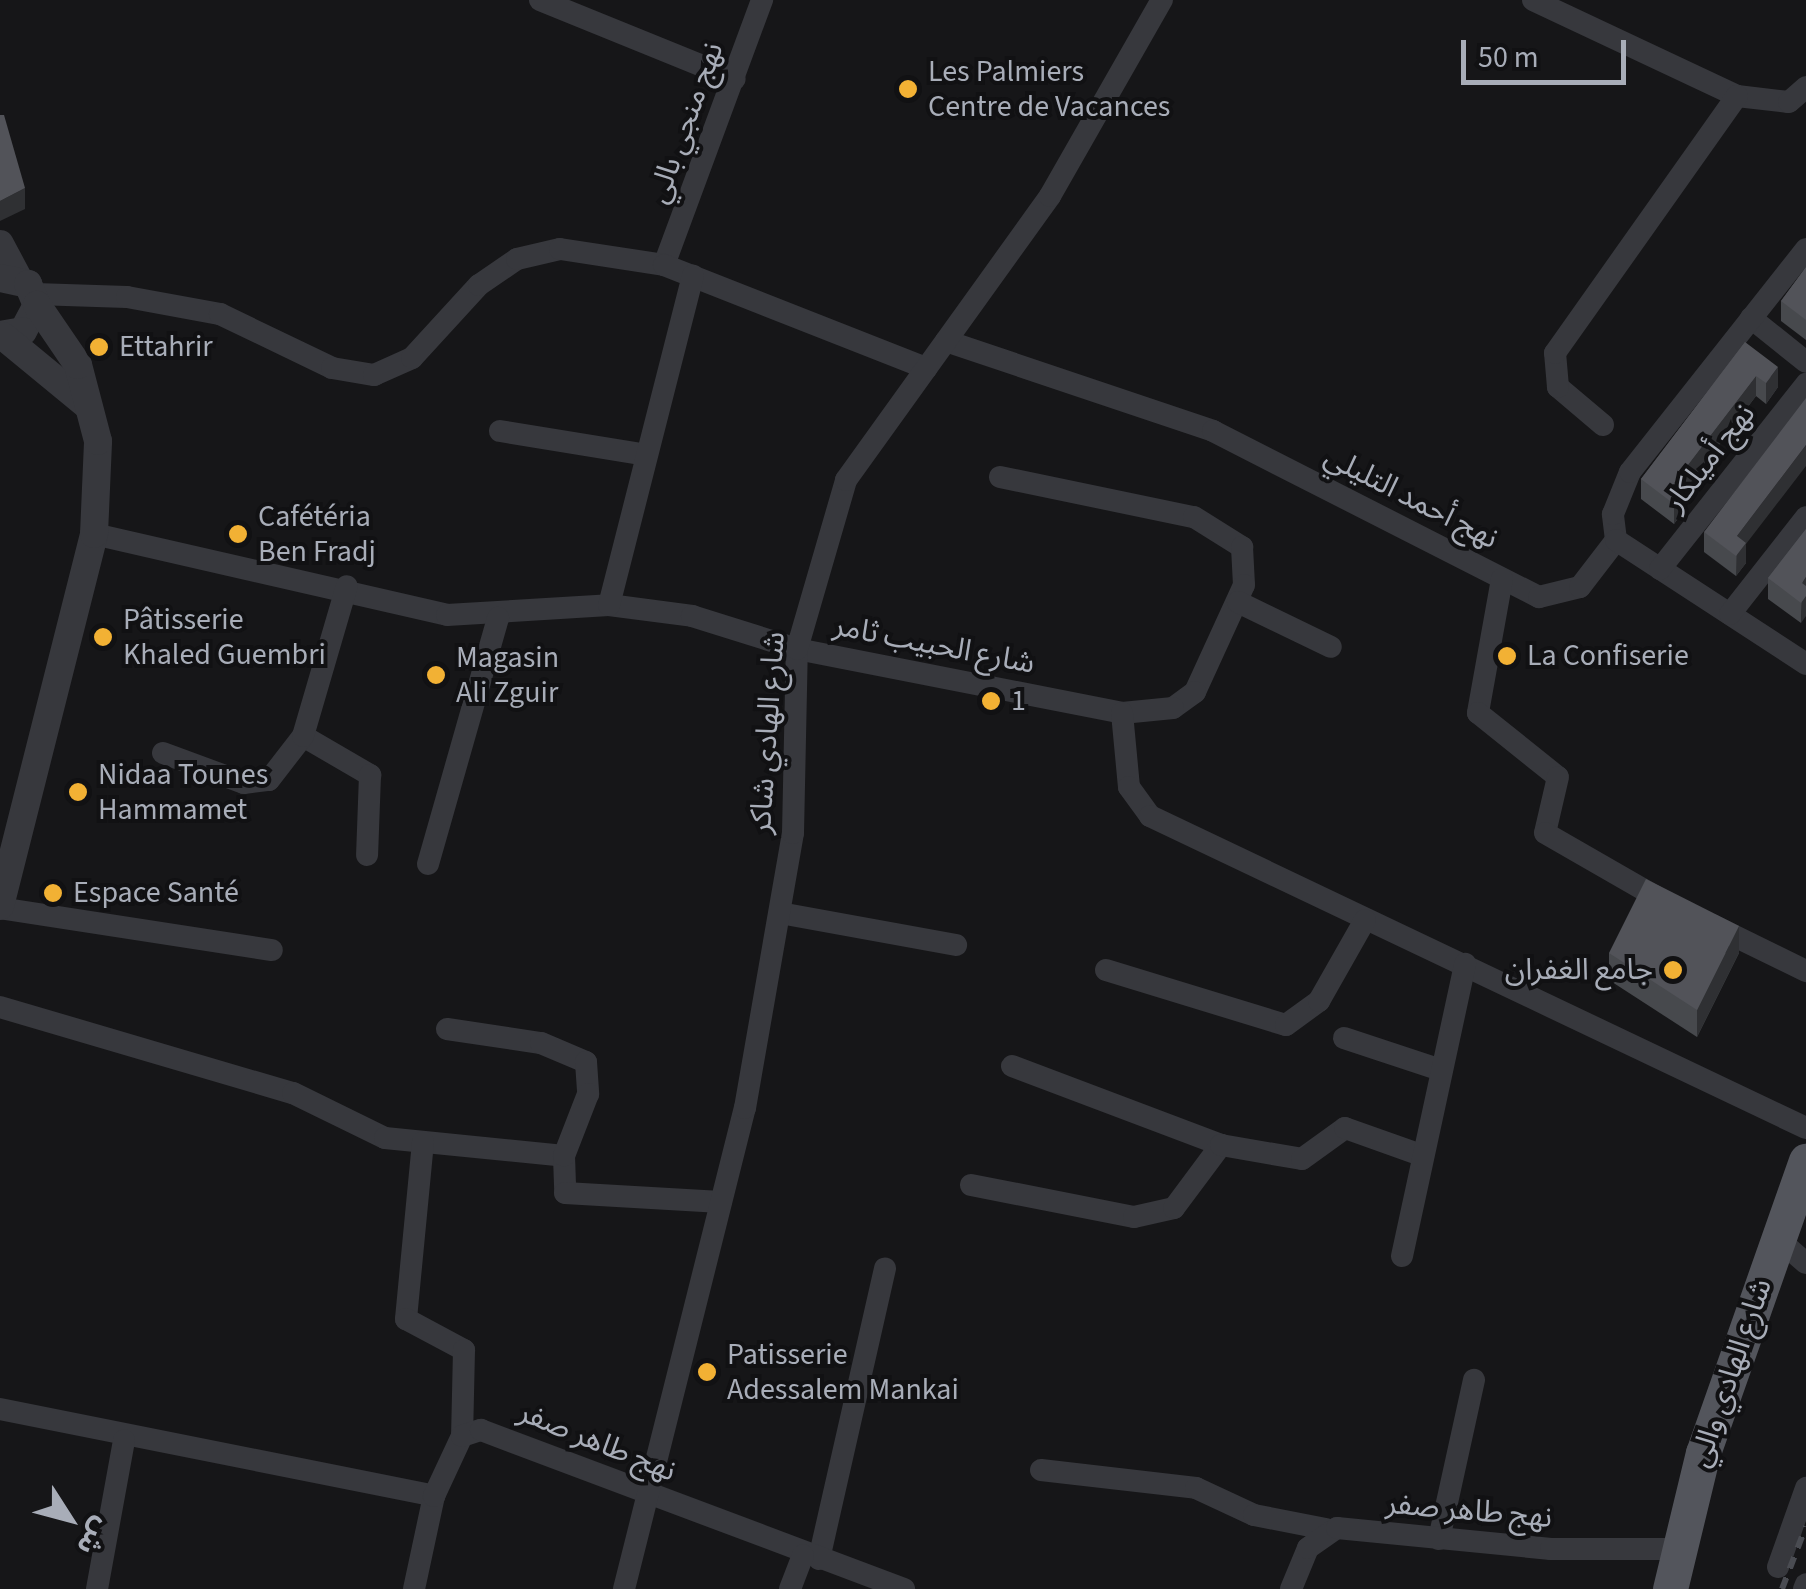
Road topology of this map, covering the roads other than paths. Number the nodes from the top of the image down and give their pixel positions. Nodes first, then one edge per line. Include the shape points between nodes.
1 (540, 0) edge
2 (762, 0) edge
3 (1162, 0) edge
4 (1533, 0) edge
5 (734, 79) junction
6 (1806, 87) edge
7 (1736, 96) junction
8 (0, 244) edge
9 (1806, 248) edge
10 (664, 265) junction
11 (693, 276) junction
12 (23, 289) edge
13 (1751, 318) junction
14 (2, 335) edge
15 (946, 341) junction
16 (1806, 362) edge
17 (926, 368) junction
18 (1806, 384) edge
19 (88, 406) junction
20 (1603, 425) dead end
21 (500, 431) dead end
22 (640, 454) junction
23 (1000, 477) dead end
24 (1806, 517) edge
25 (94, 534) junction
26 (1616, 540) junction
27 (1660, 569) junction
28 (1502, 578) junction
29 (347, 586) junction
30 (1238, 602) junction
31 (608, 605) junction
32 (1730, 614) junction
33 (498, 618) junction
34 (1332, 647) dead end
35 (797, 650) junction
36 (1802, 655) edge
37 (1122, 713) junction
38 (303, 736) junction
39 (164, 753) dead end
40 (367, 855) dead end
41 (428, 864) dead end
42 (0, 907) edge
43 (780, 913) junction
44 (1365, 920) junction
45 (956, 945) dead end
46 (272, 950) dead end
47 (1465, 964) junction
48 (1106, 970) dead end
49 (1806, 971) edge
50 (0, 1007) edge
51 (447, 1028) dead end
52 (1344, 1038) dead end
53 (1012, 1066) dead end
54 (1440, 1070) junction
55 (1806, 1128) edge
56 (423, 1142) junction
57 (1220, 1146) junction
58 (1421, 1155) junction
59 (564, 1156) junction
60 (1806, 1161) edge
61 (971, 1186) dead end
62 (720, 1202) junction
63 (1777, 1238) junction
64 (1402, 1256) dead end
65 (1806, 1263) edge
66 (885, 1268) dead end
67 (1474, 1380) dead end
68 (0, 1409) edge
69 (462, 1436) junction
70 (124, 1440) junction
71 (1041, 1470) dead end
72 (1806, 1488) edge
73 (434, 1496) junction
74 (647, 1496) junction
75 (1326, 1530) junction
76 (1438, 1539) junction
77 (1676, 1549) junction
78 (811, 1557) junction
79 (1778, 1568) dead end
80 (97, 1589) edge
81 (414, 1589) edge
82 (624, 1589) edge
83 (790, 1589) edge
84 (904, 1589) edge
85 (1291, 1589) edge
86 (1670, 1589) edge

1 - 5 street
2 - 5 street, نهج منجي بالي
3 - 15 street, شارع الهادي شاكر via 1050,196
4 - 7 street
5 - 10 street, نهج منجي بالي
6 - 7 street via 1788,102
7 - 20 street via 1555,353 1558,387
8 - 12 street
9 - 13 street
10 - 11 street
10 - 12 street via 560,249 517,259 479,285 412,358 374,375 332,368 220,314
11 - 17 street
11 - 22 street
12 - 14 street via 23,332
12 - 19 street via 78,365
13 - 16 street
13 - 26 street via 1630,472 1613,514
14 - 19 street
15 - 17 street, شارع الهادي شاكر
15 - 28 street, نهج أحمد التليلي via 1213,431
17 - 35 street, شارع الهادي شاكر via 846,480
18 - 27 street, نهج أميلكار
19 - 25 street via 98,440
21 - 22 street
22 - 31 street
23 - 30 street, شارع الحبيب ثامر via 1219,527 1246,556
24 - 32 street
25 - 29 street, شارع الحبيب ثامر
25 - 42 street
26 - 27 street
26 - 28 street, نهج أحمد التليلي via 1566,596 1538,597
27 - 32 street
28 - 49 street via 1475,702 1497,733 1558,776 1545,832
29 - 33 street, شارع الحبيب ثامر via 447,615
29 - 38 street
30 - 34 street
30 - 37 street, شارع الحبيب ثامر via 1195,692 1174,708
31 - 33 street, شارع الحبيب ثامر
31 - 35 street, شارع الحبيب ثامر via 692,616
32 - 36 street
33 - 41 street
35 - 37 street, شارع الحبيب ثامر
35 - 43 street, شارع الهادي شاكر via 793,833
37 - 44 street via 1129,786 1150,816
38 - 39 street via 269,780 244,783
38 - 40 street via 370,775
42 - 46 street
43 - 45 street
43 - 62 street, شارع الهادي شاكر
44 - 47 street
44 - 48 street via 1319,1001 1286,1025
47 - 54 street
47 - 55 street
50 - 56 street via 292,1093 380,1136
51 - 59 street via 541,1042 586,1062 588,1094
52 - 54 street
53 - 57 street
54 - 58 street
56 - 59 street
56 - 69 street via 406,1320 464,1350
57 - 58 street via 1302,1159 1344,1128
57 - 61 street via 1174,1208 1152,1215
58 - 64 street
59 - 62 street via 565,1193
60 - 63 main road, شارع الهادي والي
62 - 74 street, شارع الهادي شاكر
63 - 65 street
63 - 77 main road, شارع الهادي والي
66 - 78 street
67 - 76 street
68 - 70 street
69 - 73 street
69 - 74 street, نهج طاهر صفر via 489,1430
70 - 73 street
70 - 80 street
71 - 75 street, نهج طاهر صفر via 1184,1486 1254,1515
72 - 79 street
73 - 81 street
74 - 78 street, نهج طاهر صفر
74 - 82 street, شارع الهادي شاكر
75 - 76 street, نهج طاهر صفر
75 - 85 street
76 - 77 street, نهج طاهر صفر
77 - 86 main road, شارع الهادي والي
78 - 83 street
78 - 84 street, نهج طاهر صفر

